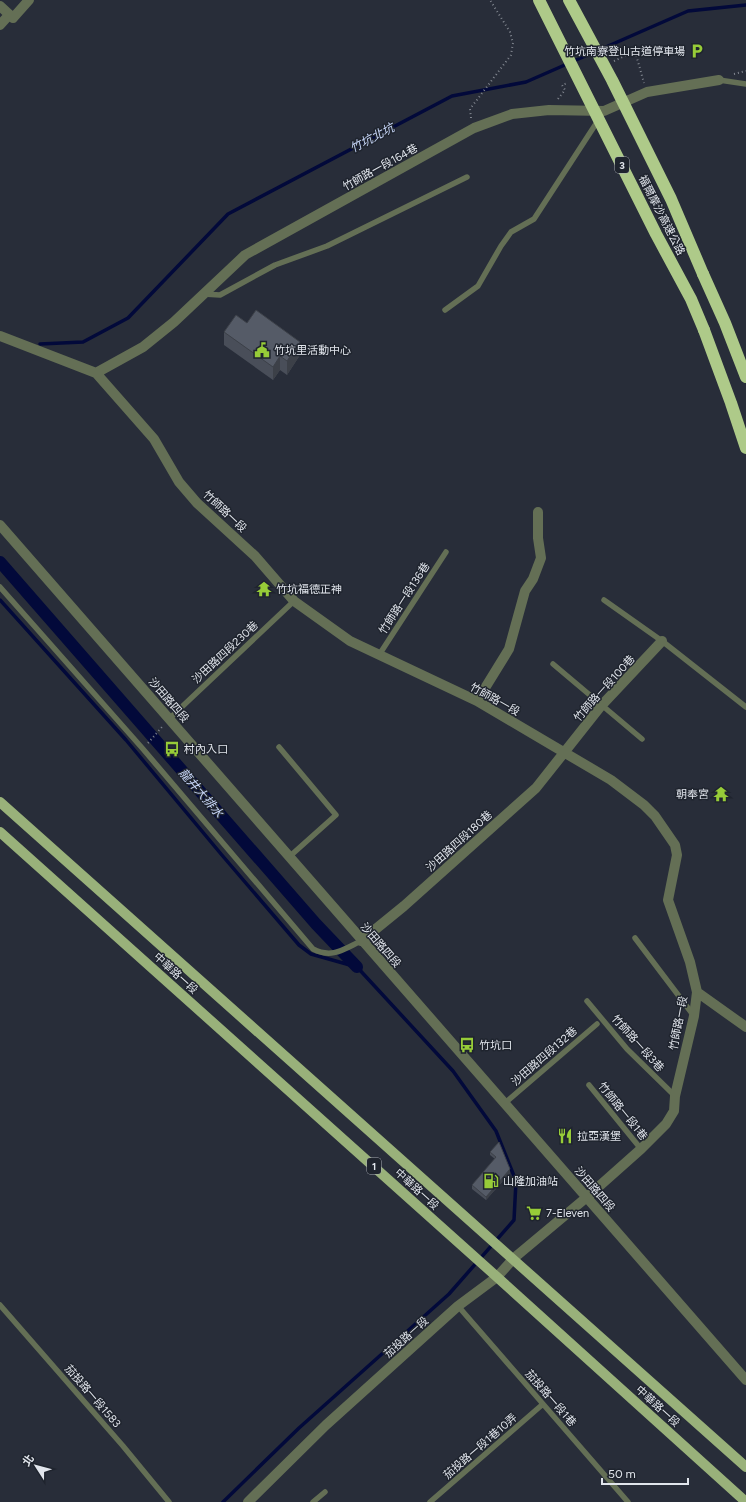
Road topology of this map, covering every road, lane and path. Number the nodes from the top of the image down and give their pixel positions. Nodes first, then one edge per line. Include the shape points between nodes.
1 (29, 0) edge
2 (490, 0) edge
3 (539, 0) edge
4 (569, 0) edge
5 (0, 6) edge
6 (11, 16) junction
7 (0, 25) edge
8 (614, 61) dead end
9 (574, 80) dead end
10 (718, 80) joint
11 (746, 84) edge
12 (647, 92) junction
13 (470, 109) dead end
14 (549, 110) junction
15 (604, 110) junction
16 (467, 177) dead end
17 (203, 294) junction
18 (445, 310) dead end
19 (0, 336) edge
20 (96, 373) junction
21 (746, 377) edge
22 (746, 448) edge
23 (538, 512) dead end
24 (0, 525) edge
25 (446, 552) dead end
26 (0, 587) edge
27 (604, 600) dead end
28 (294, 601) junction
29 (662, 641) junction
30 (379, 654) junction
31 (553, 664) dead end
32 (477, 701) junction
33 (602, 706) junction
34 (746, 707) edge
35 (166, 722) junction
36 (642, 739) dead end
37 (147, 745) dead end
38 (280, 747) dead end
39 (564, 752) junction
40 (0, 802) edge
41 (0, 832) edge
42 (289, 858) junction
43 (635, 938) dead end
44 (361, 941) junction
45 (697, 992) junction
46 (587, 1001) dead end
47 (694, 1016) junction
48 (597, 1024) dead end
49 (746, 1027) edge
50 (589, 1085) dead end
51 (674, 1096) junction
52 (505, 1103) junction
53 (641, 1149) junction
54 (587, 1197) junction
55 (514, 1258) junction
56 (497, 1277) junction
57 (0, 1305) edge
58 (458, 1306) junction
59 (746, 1380) edge
60 (543, 1404) junction
61 (746, 1466) edge
62 (325, 1492) dead end
63 (169, 1502) edge
64 (248, 1502) edge
65 (313, 1502) edge
66 (430, 1502) edge
67 (628, 1502) edge
68 (746, 1502) edge

1 - 6 street
2 - 13 path via 510,32 513,43 511,55
3 - 22 highway, 福爾摩沙高速公路 / 3, bridge via 691,299 732,404
4 - 21 highway, 福爾摩沙高速公路, bridge via 671,199
5 - 6 street
6 - 7 street
8 - 12 path via 635,52
9 - 14 path via 562,85 565,90
10 - 11 lane
10 - 12 street, 竹師路一段164巷
12 - 15 street, 竹師路一段164巷
14 - 15 street, 竹師路一段164巷
14 - 17 street, 竹師路一段164巷 via 512,114 474,128 245,254
15 - 18 lane via 534,219 511,232 478,286
16 - 17 lane via 327,246 275,265 220,295
17 - 20 street, 竹師路一段164巷 via 144,347
19 - 20 street, 竹師路一段
20 - 28 street, 竹師路一段 via 154,439 179,482 197,503 255,556
23 - 32 street via 541,558 525,591 509,649
24 - 35 street, 沙田路四段
25 - 30 lane, 竹師路一段136巷
26 - 44 lane via 143,749 313,949 329,954
27 - 29 lane
28 - 30 street, 竹師路一段 via 350,641
28 - 35 lane, 沙田路四段230巷
29 - 33 street, 竹師路一段100巷
29 - 34 lane
30 - 32 street, 竹師路一段
31 - 33 lane
32 - 39 street, 竹師路一段
33 - 36 lane
33 - 39 street, 竹師路一段100巷
35 - 37 path
35 - 42 street, 沙田路四段
38 - 42 lane via 336,815
39 - 44 street, 沙田路四段180巷 via 536,788
39 - 45 street, 竹師路一段 via 611,780 644,805 675,845 677,855 668,900 690,962
40 - 55 main road, 中華路一段 / 1
41 - 56 main road, 中華路一段 / 1
42 - 44 street, 沙田路四段
43 - 47 lane
44 - 52 street, 沙田路四段
45 - 47 street, 竹師路一段
45 - 49 street
46 - 51 lane, 竹師路一段3巷 via 627,1048
47 - 51 street, 竹師路一段
48 - 52 lane, 沙田路四段132巷
50 - 53 lane, 竹師路一段1巷
51 - 53 street, 竹師路一段 via 674,1111 666,1124
52 - 54 street, 沙田路四段
53 - 54 street, 竹師路一段
54 - 55 street, 茄投路一段
54 - 59 street, 沙田路四段
55 - 56 street, 茄投路一段
55 - 61 main road, 中華路一段 / 1
56 - 58 street, 茄投路一段
56 - 68 main road, 中華路一段 / 1
57 - 63 lane, 茄投路一段1583
58 - 60 lane, 茄投路一段1巷
58 - 64 street, 茄投路一段 via 326,1425
60 - 66 lane, 茄投路一段1巷10弄
60 - 67 lane, 茄投路一段1巷
62 - 65 lane

